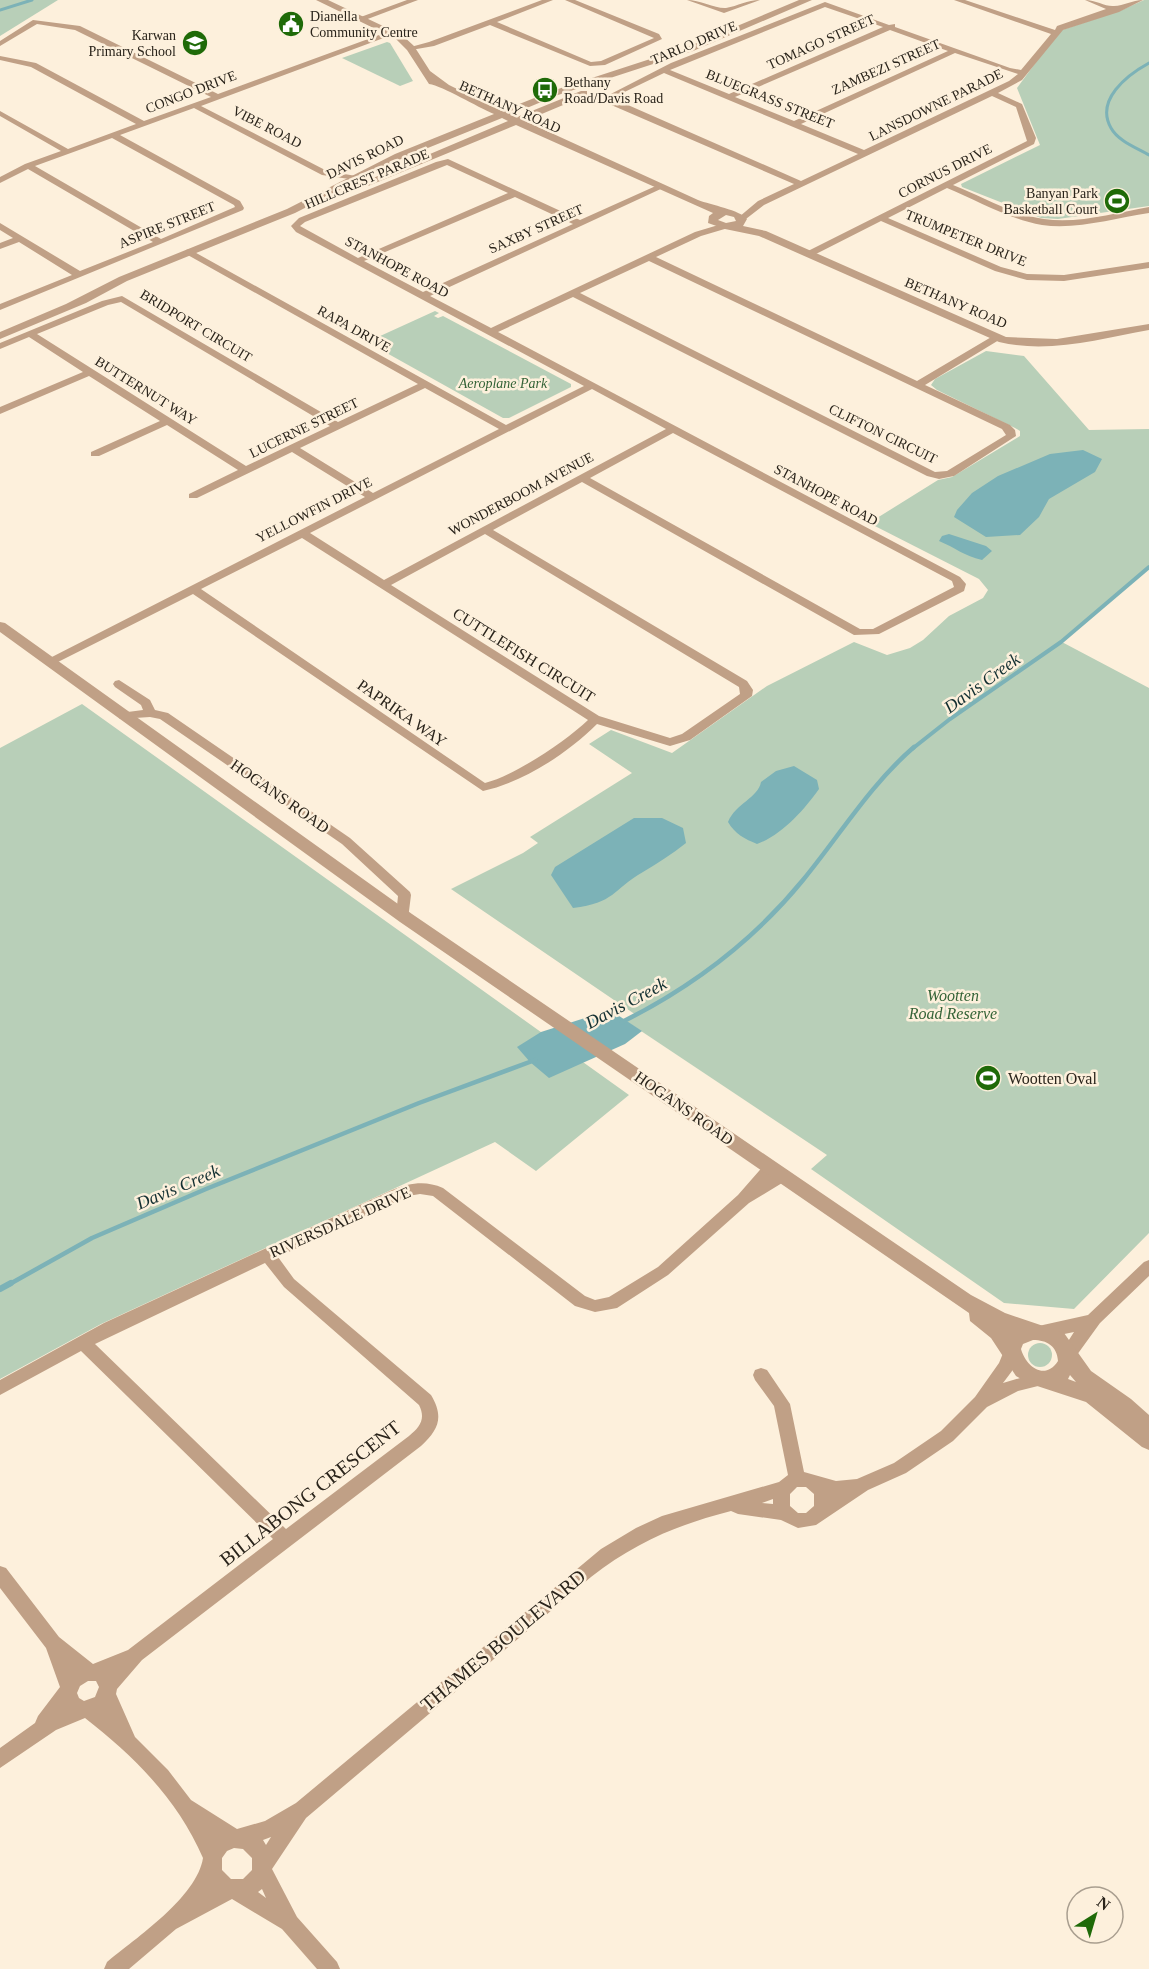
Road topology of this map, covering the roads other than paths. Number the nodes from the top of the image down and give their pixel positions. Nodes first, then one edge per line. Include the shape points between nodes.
1 (321, 0) edge
2 (414, 0) edge
3 (549, 0) edge
4 (569, 0) edge
5 (691, 0) edge
6 (756, 0) edge
7 (807, 0) edge
8 (958, 0) edge
9 (1089, 0) edge
10 (1139, 0) edge
11 (1116, 10) junction
12 (362, 18) junction
13 (490, 22) junction
14 (892, 26) junction
15 (1054, 32) junction
16 (393, 33) junction
17 (0, 44) edge
18 (411, 48) junction
19 (956, 50) junction
20 (678, 54) junction
21 (0, 58) edge
22 (663, 70) junction
23 (1024, 73) junction
24 (992, 93) junction
25 (218, 97) junction
26 (729, 97) junction
27 (195, 106) junction
28 (0, 113) edge
29 (498, 116) junction
30 (514, 122) junction
31 (143, 124) junction
32 (794, 124) junction
33 (113, 135) junction
34 (68, 152) junction
35 (866, 154) junction
36 (28, 166) junction
37 (326, 173) junction
38 (353, 178) junction
39 (0, 180) edge
40 (802, 184) junction
41 (947, 185) junction
42 (661, 187) junction
43 (335, 188) junction
44 (516, 192) junction
45 (761, 203) junction
46 (1149, 210) edge
47 (718, 215) junction
48 (881, 218) junction
49 (742, 220) junction
50 (581, 224) junction
51 (0, 226) edge
52 (296, 226) joint
53 (727, 226) junction
54 (762, 233) junction
55 (698, 234) junction
56 (20, 238) junction
57 (160, 242) junction
58 (0, 246) edge
59 (192, 254) junction
60 (809, 254) junction
61 (649, 256) junction
62 (357, 261) junction
63 (1149, 265) edge
64 (79, 275) junction
65 (572, 293) junction
66 (422, 296) junction
67 (0, 307) edge
68 (1149, 327) edge
69 (26, 330) junction
70 (491, 332) junction
71 (0, 334) edge
72 (996, 338) junction
73 (0, 346) edge
74 (90, 372) junction
75 (425, 384) junction
76 (917, 385) junction
77 (591, 386) junction
78 (0, 411) edge
79 (168, 421) junction
80 (338, 426) junction
81 (506, 429) junction
82 (673, 429) junction
83 (293, 448) junction
84 (95, 454) dead end
85 (246, 471) junction
86 (582, 478) junction
87 (193, 496) dead end
88 (372, 497) junction
89 (485, 530) junction
90 (302, 533) junction
91 (382, 585) junction
92 (193, 588) junction
93 (0, 626) edge
94 (50, 662) junction
95 (119, 684) dead end
96 (150, 712) junction
97 (124, 716) junction
98 (595, 719) junction
99 (403, 916) junction
100 (776, 1172) junction
101 (268, 1254) junction
102 (1149, 1266) edge
103 (964, 1301) junction
104 (1094, 1319) junction
105 (1036, 1332) junction
106 (82, 1342) junction
107 (1012, 1351) junction
108 (1068, 1356) junction
109 (761, 1375) dead end
110 (1041, 1379) junction
111 (0, 1388) edge
112 (981, 1402) junction
113 (1124, 1405) junction
114 (1149, 1414) edge
115 (1149, 1428) edge
116 (1149, 1441) edge
117 (798, 1484) junction
118 (862, 1485) junction
119 (724, 1506) junction
120 (822, 1511) junction
121 (786, 1513) junction
122 (286, 1540) junction
123 (0, 1574) edge
124 (53, 1643) junction
125 (136, 1654) junction
126 (92, 1672) junction
127 (69, 1688) junction
128 (108, 1691) junction
129 (86, 1710) junction
130 (37, 1730) junction
131 (128, 1741) junction
132 (0, 1759) edge
133 (186, 1806) junction
134 (303, 1810) junction
135 (238, 1838) junction
136 (212, 1863) junction
137 (262, 1867) junction
138 (233, 1890) junction
139 (290, 1924) junction
140 (164, 1927) junction
141 (114, 1969) edge
142 (330, 1969) edge

1 - 12 street, BETHANY ROAD
2 - 12 street
3 - 13 street
4 - 13 street via 658,39 602,63 590,64
5 - 6 street via 724,11
7 - 20 street, DAVIS ROAD
8 - 15 street
9 - 11 street
10 - 11 street, LANSDOWNE PARADE
11 - 15 street, LANSDOWNE PARADE via 1083,18
12 - 16 street, BETHANY ROAD
13 - 18 street
14 - 19 street
14 - 22 street, TARLO DRIVE via 825,4
14 - 26 street, TOMAGO STREET
15 - 23 street, LANSDOWNE PARADE
16 - 18 street, BETHANY ROAD
16 - 25 street, CONGO DRIVE
17 - 25 street via 36,22 77,28
18 - 29 street, BETHANY ROAD via 433,84 449,96
19 - 23 street
19 - 32 street, ZAMBEZI STREET
20 - 29 street, DAVIS ROAD via 576,85
20 - 30 street, DAVIS ROAD
21 - 31 street via 33,65
22 - 26 street, BLUEGRASS STREET
22 - 40 street, TARLO DRIVE via 607,99
23 - 24 street, LANSDOWNE PARADE
24 - 35 street, LANSDOWNE PARADE
24 - 41 street, CORNUS DRIVE via 1019,106 1031,142
25 - 27 street, CONGO DRIVE
26 - 32 street, BLUEGRASS STREET
27 - 31 street, CONGO DRIVE
27 - 37 street, VIBE ROAD
28 - 34 street
29 - 30 street, BETHANY ROAD
29 - 38 street, DAVIS ROAD
30 - 42 street, BETHANY ROAD via 548,141
30 - 59 street, DAVIS ROAD
31 - 33 street, CONGO DRIVE
32 - 35 street, BLUEGRASS STREET
33 - 34 street, CONGO DRIVE
33 - 57 street, ASPIRE STREET via 240,206 234,212
34 - 36 street, CONGO DRIVE
35 - 40 street, LANSDOWNE PARADE
36 - 39 street, CONGO DRIVE
36 - 57 street
37 - 38 street, VIBE ROAD
37 - 43 street
38 - 43 street, DAVIS ROAD
40 - 45 street, LANSDOWNE PARADE
41 - 46 street via 1045,222
41 - 48 street, CORNUS DRIVE
42 - 47 street, BETHANY ROAD
42 - 50 street, SAXBY STREET
43 - 59 street, DAVIS ROAD
44 - 50 street, HILLCREST PARADE
44 - 52 street, HILLCREST PARADE via 455,164 442,163 302,220
44 - 62 street
45 - 47 street, LANSDOWNE PARADE
45 - 49 street, LANSDOWNE PARADE
47 - 49 street, BETHANY ROAD via 738,215
47 - 53 street, BETHANY ROAD via 714,223
47 - 55 street
48 - 60 street, CORNUS DRIVE
48 - 63 street, TRUMPETER DRIVE via 1027,277 1054,279
49 - 53 street
49 - 54 street, BETHANY ROAD
50 - 66 street, SAXBY STREET
51 - 56 street
52 - 62 street, STANHOPE ROAD
53 - 54 street, BETHANY ROAD
53 - 55 street
54 - 60 street, BETHANY ROAD
55 - 61 street
56 - 58 street
56 - 64 street
57 - 64 street, ASPIRE STREET
59 - 69 street, DAVIS ROAD via 71,305
59 - 75 street, RAPA DRIVE
60 - 72 street, BETHANY ROAD
61 - 65 street
61 - 76 street, CLIFTON CIRCUIT
62 - 66 street, STANHOPE ROAD
64 - 67 street, ASPIRE STREET
65 - 70 street
65 - 76 street, CLIFTON CIRCUIT via 931,474 950,474 1011,436 1006,427
66 - 70 street, STANHOPE ROAD
68 - 72 street, BETHANY ROAD via 1037,344
69 - 71 street, DAVIS ROAD
69 - 73 street, BRIDPORT CIRCUIT
69 - 74 street, BUTTERNUT WAY
69 - 80 street, BRIDPORT CIRCUIT via 124,300
70 - 77 street, STANHOPE ROAD
72 - 76 street
74 - 78 street
74 - 79 street, BUTTERNUT WAY
75 - 80 street, LUCERNE STREET
75 - 81 street, RAPA DRIVE
77 - 81 street, YELLOWFIN DRIVE
77 - 82 street, STANHOPE ROAD
79 - 84 street
79 - 85 street, BUTTERNUT WAY
80 - 83 street, LUCERNE STREET
81 - 88 street, YELLOWFIN DRIVE
82 - 86 street, WONDERBOOM AVENUE
82 - 86 street, STANHOPE ROAD via 956,579 960,589 875,632 858,633
83 - 85 street, LUCERNE STREET
83 - 88 street
85 - 87 street, LUCERNE STREET
86 - 89 street, WONDERBOOM AVENUE
88 - 90 street, YELLOWFIN DRIVE
89 - 91 street, WONDERBOOM AVENUE
89 - 98 street, CUTTLEFISH CIRCUIT via 747,690 740,702 686,737 670,742
90 - 91 street, CUTTLEFISH CIRCUIT
90 - 92 street, YELLOWFIN DRIVE
91 - 98 street, CUTTLEFISH CIRCUIT
92 - 94 street, YELLOWFIN DRIVE
92 - 98 street, PAPRIKA WAY via 483,787 501,783 577,736
93 - 94 street, HOGANS ROAD
94 - 97 street, HOGANS ROAD
95 - 96 street via 146,703
96 - 97 street
96 - 99 street, HOGANS ROAD via 168,718 360,852 405,895
97 - 99 street, HOGANS ROAD
99 - 100 street, HOGANS ROAD
100 - 101 street, RIVERSDALE DRIVE via 663,1271 603,1306 574,1297 429,1188 410,1189
100 - 103 street, HOGANS ROAD
101 - 106 street, RIVERSDALE DRIVE
101 - 122 street, BILLABONG CRESCENT via 281,1275 418,1392 432,1412 430,1425 415,1441
102 - 104 street
103 - 105 street, HOGANS ROAD
103 - 107 street, HOGANS ROAD via 998,1332
104 - 105 street
104 - 108 street
105 - 107 street via 1017,1338
105 - 108 street via 1059,1340
106 - 111 street, RIVERSDALE DRIVE
106 - 122 street
107 - 110 street via 1014,1362 1022,1371
107 - 112 street, THAMES BOULEVARD
108 - 110 street via 1066,1368 1059,1375
108 - 113 street via 1084,1377
109 - 117 street via 784,1410
110 - 112 street, THAMES BOULEVARD via 1015,1385
110 - 116 street via 1093,1396
112 - 118 street, THAMES BOULEVARD via 920,1456
113 - 114 street
113 - 115 street
117 - 118 street, THAMES BOULEVARD via 836,1488
117 - 119 street, THAMES BOULEVARD
117 - 120 street via 820,1489 825,1499
117 - 121 street via 780,1500
118 - 120 street, THAMES BOULEVARD
119 - 121 street, THAMES BOULEVARD
119 - 134 street, THAMES BOULEVARD via 666,1522 610,1552
120 - 121 street via 804,1520
122 - 125 street, BILLABONG CRESCENT
123 - 124 street
124 - 126 street
124 - 127 street
125 - 126 street, BILLABONG CRESCENT
125 - 128 street, BILLABONG CRESCENT
126 - 127 street via 78,1676
126 - 128 street via 104,1676
127 - 129 street via 71,1703
127 - 130 street
128 - 129 street via 100,1704
128 - 131 street
129 - 130 street via 67,1714
129 - 131 street
130 - 132 street
131 - 133 street
133 - 135 street
133 - 136 street via 205,1839
134 - 135 street, THAMES BOULEVARD via 269,1829
134 - 137 street, THAMES BOULEVARD
135 - 136 street via 221,1846
135 - 137 street via 259,1847
136 - 138 street via 215,1879
136 - 140 street via 196,1891
137 - 138 street via 251,1884
137 - 139 street
138 - 139 street
138 - 140 street
139 - 142 street
140 - 141 street

